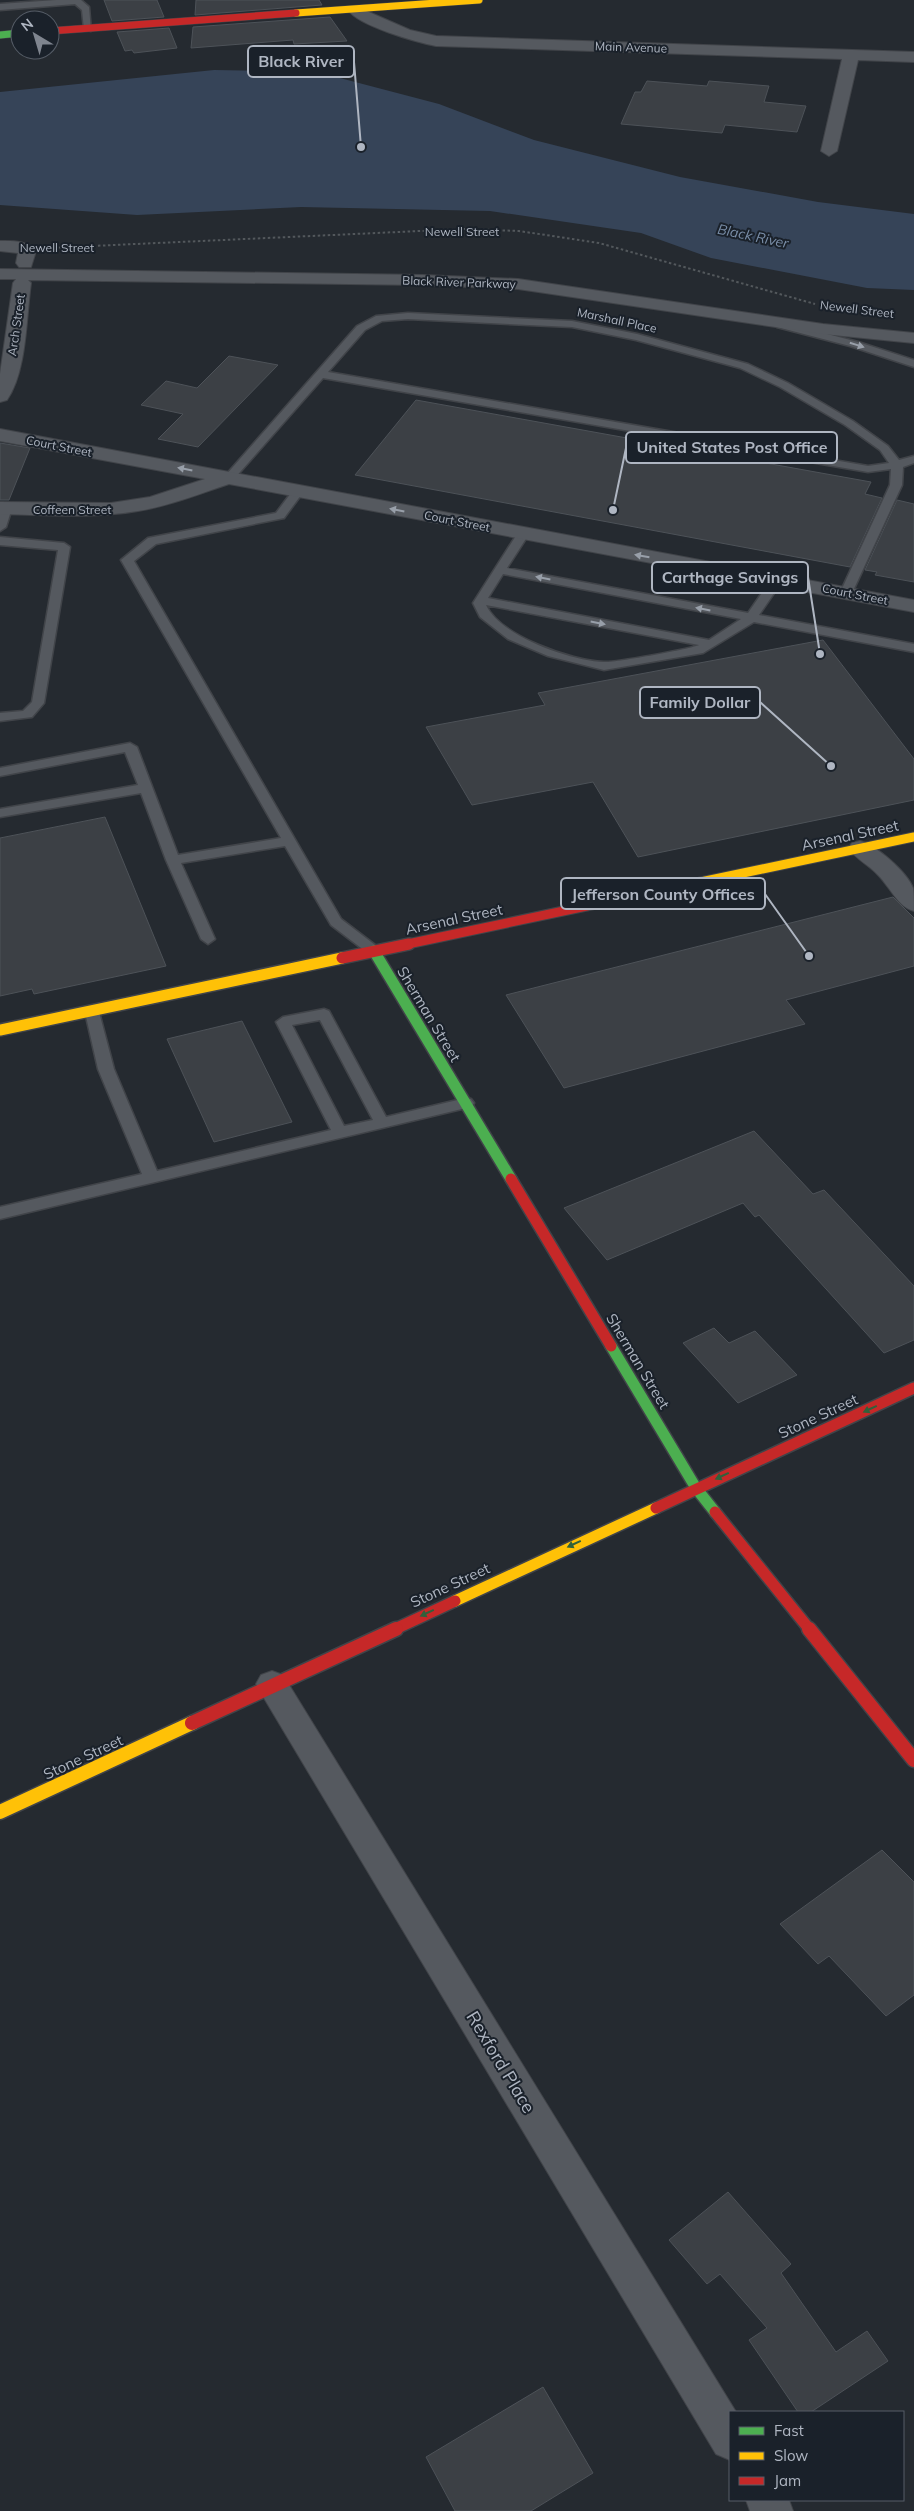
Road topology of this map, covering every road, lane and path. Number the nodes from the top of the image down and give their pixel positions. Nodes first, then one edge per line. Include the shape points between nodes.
1 (478, 0) edge
2 (77, 1) edge
3 (379, 4) edge
4 (0, 7) edge
5 (355, 10) junction
6 (88, 29) junction
7 (60, 30) edge
8 (851, 55) junction
9 (914, 57) edge
10 (829, 151) dead end
11 (0, 246) edge
12 (18, 247) junction
13 (25, 263) dead end
14 (0, 274) edge
15 (22, 283) dead end
16 (816, 304) dead end
17 (759, 320) junction
18 (914, 338) edge
19 (914, 364) edge
20 (321, 374) junction
21 (0, 396) edge
22 (0, 434) edge
23 (914, 459) edge
24 (896, 464) junction
25 (229, 478) junction
26 (298, 491) junction
27 (3, 508) edge
28 (0, 527) edge
29 (523, 534) junction
30 (0, 541) edge
31 (499, 570) junction
32 (778, 580) junction
33 (846, 593) junction
34 (481, 600) junction
35 (914, 606) edge
36 (750, 618) junction
37 (712, 644) junction
38 (914, 648) edge
39 (0, 717) edge
40 (0, 772) edge
41 (146, 788) junction
42 (0, 813) edge
43 (914, 837) edge
44 (289, 841) junction
45 (860, 848) junction
46 (173, 860) junction
47 (914, 904) edge
48 (208, 939) dead end
49 (374, 951) junction
50 (92, 1012) junction
51 (0, 1030) edge
52 (466, 1103) junction
53 (382, 1123) junction
54 (340, 1133) junction
55 (152, 1178) junction
56 (0, 1213) edge
57 (914, 1388) edge
58 (696, 1488) junction
59 (272, 1684) junction
60 (914, 1760) edge
61 (0, 1812) edge
62 (729, 2438) edge

1 - 3 main road
2 - 4 lane
2 - 6 lane via 86,8
3 - 5 main road
5 - 6 main road
5 - 8 street, Main Avenue via 415,38 436,41
6 - 7 main road
8 - 9 street, Main Avenue
8 - 10 street
11 - 12 street, Newell Street
12 - 13 street via 27,251
12 - 16 path, Newell Street via 55,249 464,229 519,231 599,243
14 - 17 street, Black River Parkway via 518,284
15 - 21 street, Arch Street via 10,372
17 - 18 street, Black River Parkway
17 -> 19 lane via 854,344
20 - 24 lane via 868,469
20 - 24 lane, Marshall Place via 361,328 380,318 408,316 572,324 637,337 744,366 784,384 849,423 884,448
20 - 25 lane, Marshall Place
25 -> 22 street, Court Street
23 - 24 lane
24 - 33 lane via 896,485
25 - 26 street, Court Street
25 - 27 street, Coffeen Street via 130,507 94,511
29 -> 26 street, Court Street
26 - 44 lane via 280,516 152,541 127,560
27 - 28 lane
29 - 31 lane
32 -> 29 street, Court Street
30 - 39 lane via 64,546 38,703 27,714
31 - 34 lane
36 -> 31 lane
32 - 33 street, Court Street
32 - 36 lane
33 - 35 street, Court Street
34 -> 37 lane
34 - 37 lane via 483,616 510,635 559,655 604,666 699,650
36 - 37 lane
36 - 38 lane
40 - 41 lane via 130,747
41 - 42 lane
41 - 46 lane
43 - 45 main road, Arsenal Street
44 - 46 lane
44 - 49 lane via 336,922
45 - 47 street via 886,868
45 - 49 main road, Arsenal Street
46 - 48 lane
49 - 50 main road, Arsenal Street
49 - 52 main road, Sherman Street
50 - 51 main road, Arsenal Street
50 - 55 lane via 106,1069
52 - 53 lane
52 - 58 main road, Sherman Street
53 - 54 lane
53 - 54 lane via 324,1014 283,1022
54 - 55 lane
55 - 56 lane
57 -> 58 main road, Stone Street
58 -> 59 main road, Stone Street
58 - 60 main road, Sherman Street
59 - 61 main road, Stone Street
59 - 62 street, Rexford Place

